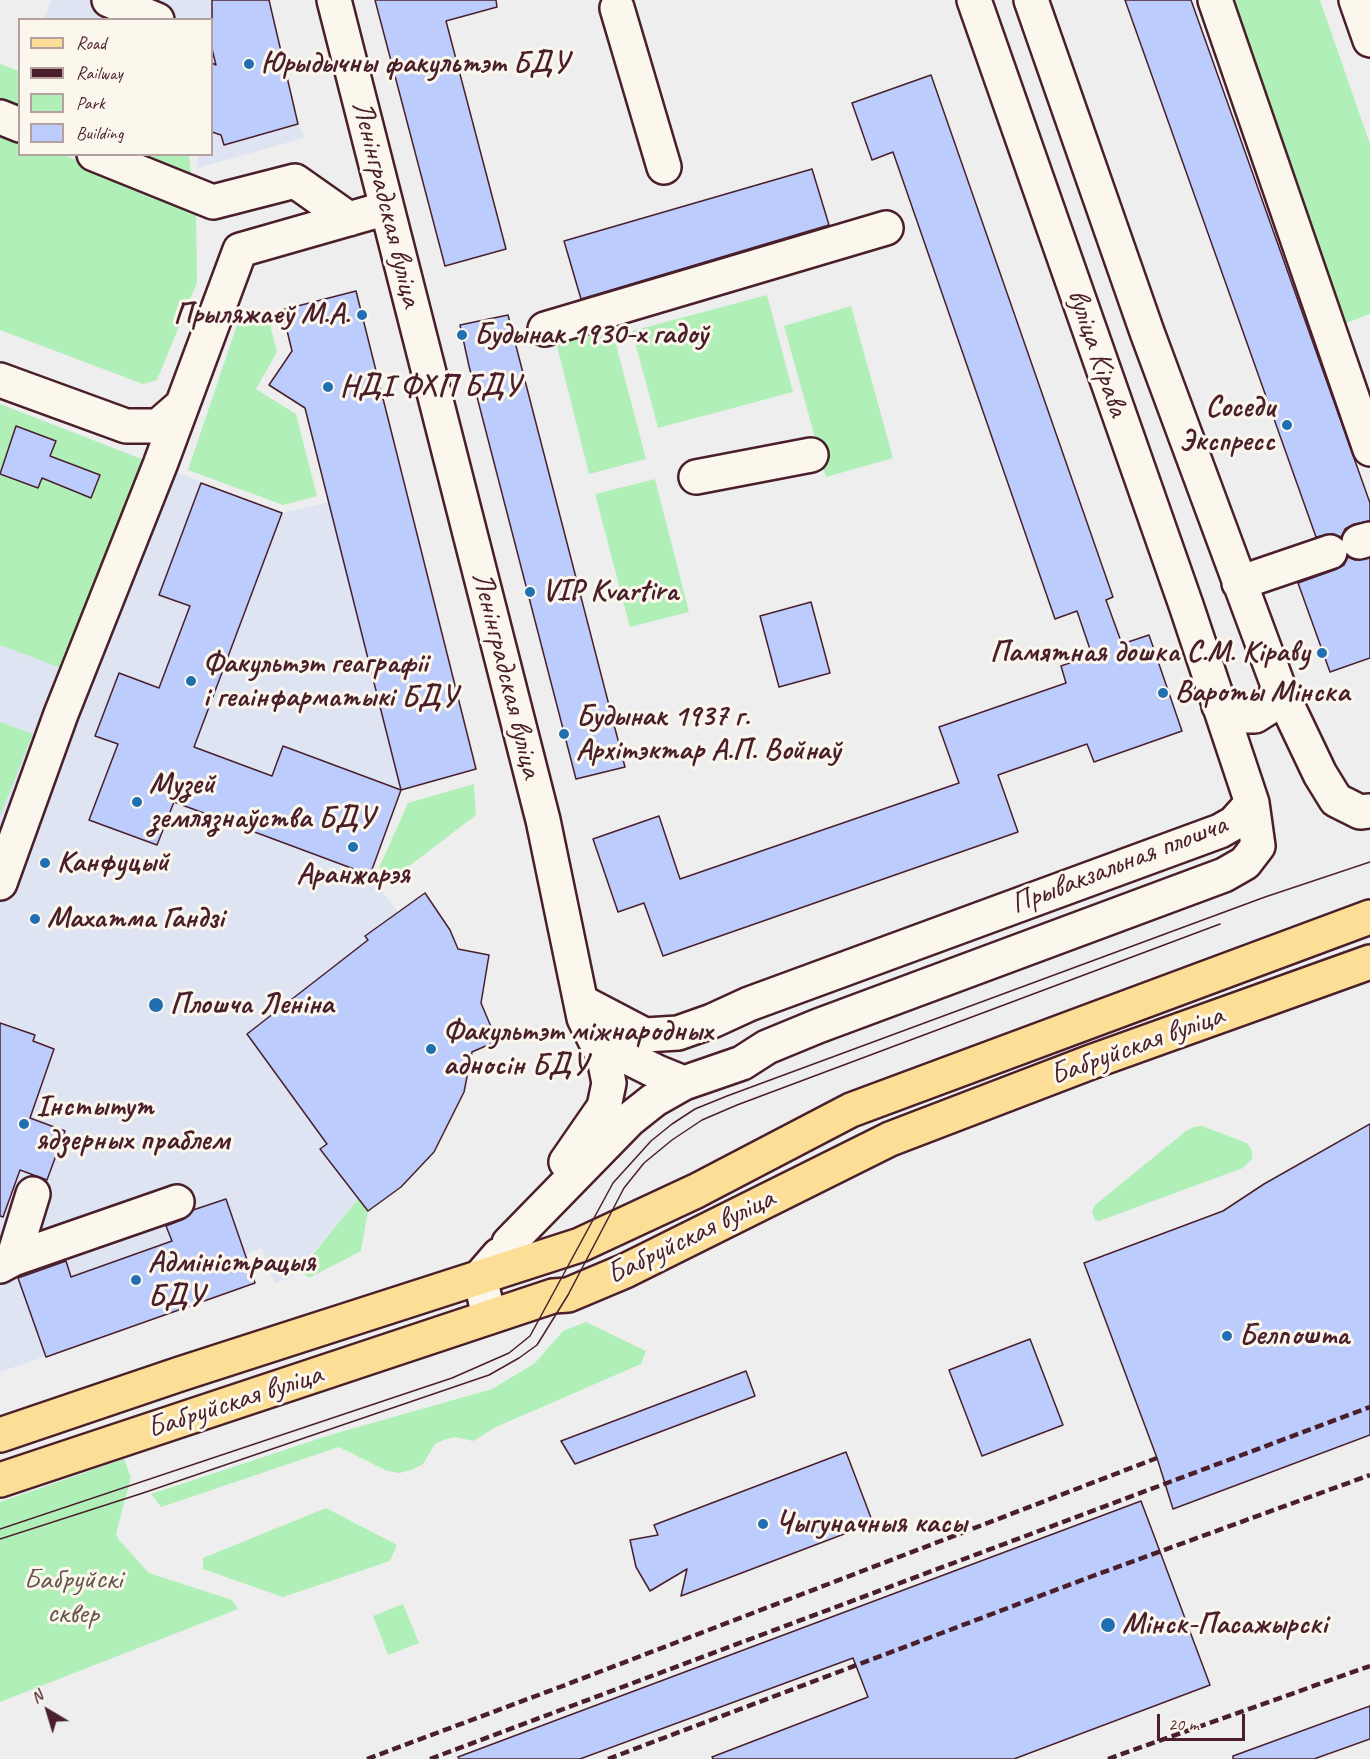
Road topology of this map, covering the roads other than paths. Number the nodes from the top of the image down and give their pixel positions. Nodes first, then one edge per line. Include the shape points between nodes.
1 (109, 0) edge
2 (162, 0) edge
3 (334, 0) edge
4 (974, 0) edge
5 (1031, 0) edge
6 (1215, 0) edge
7 (1356, 0) edge
8 (617, 8) dead end
9 (152, 18) edge
10 (166, 18) edge
11 (1370, 40) edge
12 (0, 117) edge
13 (18, 124) edge
14 (99, 156) edge
15 (664, 166) dead end
16 (387, 208) junction
17 (350, 219) junction
18 (886, 228) dead end
19 (545, 329) dead end
20 (0, 380) edge
21 (181, 406) junction
22 (1370, 449) edge
23 (811, 455) dead end
24 (696, 477) dead end
25 (1353, 544) edge
26 (1239, 583) junction
27 (1279, 688) junction
28 (1219, 706) junction
29 (1252, 803) junction
30 (1370, 811) edge
31 (0, 883) edge
32 (1370, 917) edge
33 (1370, 962) edge
34 (582, 1002) junction
35 (684, 1083) junction
36 (33, 1194) dead end
37 (177, 1202) dead end
38 (509, 1243) junction
39 (7, 1262) edge
40 (480, 1277) junction
41 (489, 1317) junction
42 (0, 1435) edge
43 (0, 1480) edge

1 - 9 street
2 - 10 street
3 - 16 street, Ленінградская вуліца
4 - 28 street, вуліца Кірава
5 - 26 street, вуліца Кірава
6 - 22 street
7 - 11 street
8 - 15 street
12 - 13 street
14 - 17 street via 213,202 295,180
16 - 17 street
16 - 34 street, Ленінградская вуліца via 543,820
17 - 21 street via 240,250
18 - 19 street
20 - 21 street via 126,426 158,426
21 - 31 street
23 - 24 street
25 - 26 street
26 - 27 street, вуліца Кірава
27 - 28 street via 1269,707 1255,716 1236,716
27 - 30 street, вуліца Кірава via 1336,800 1360,812
28 - 29 street, вуліца Кірава
29 - 34 street, Прывакзальная плошча via 1234,823 1220,831 678,1033 645,1035
29 - 35 street, Прывакзальная плошча via 1258,846 1245,863 1224,875 818,1026 766,1047 742,1063
32 - 40 main road, Бабруйская вуліца via 851,1110 599,1237
33 - 41 main road, Бабруйская вуліца via 890,1138 624,1271 568,1295 553,1296
34 - 35 street via 633,1060
34 - 38 street, Ленінградская вуліца via 585,1018 604,1058 609,1083 604,1107
35 - 38 street, Прывакзальная плошча via 630,1119
36 - 39 street
37 - 39 street
38 - 40 street, Ленінградская вуліца
40 - 41 street
40 - 42 main road, Бабруйская вуліца
41 - 43 main road, Бабруйская вуліца

